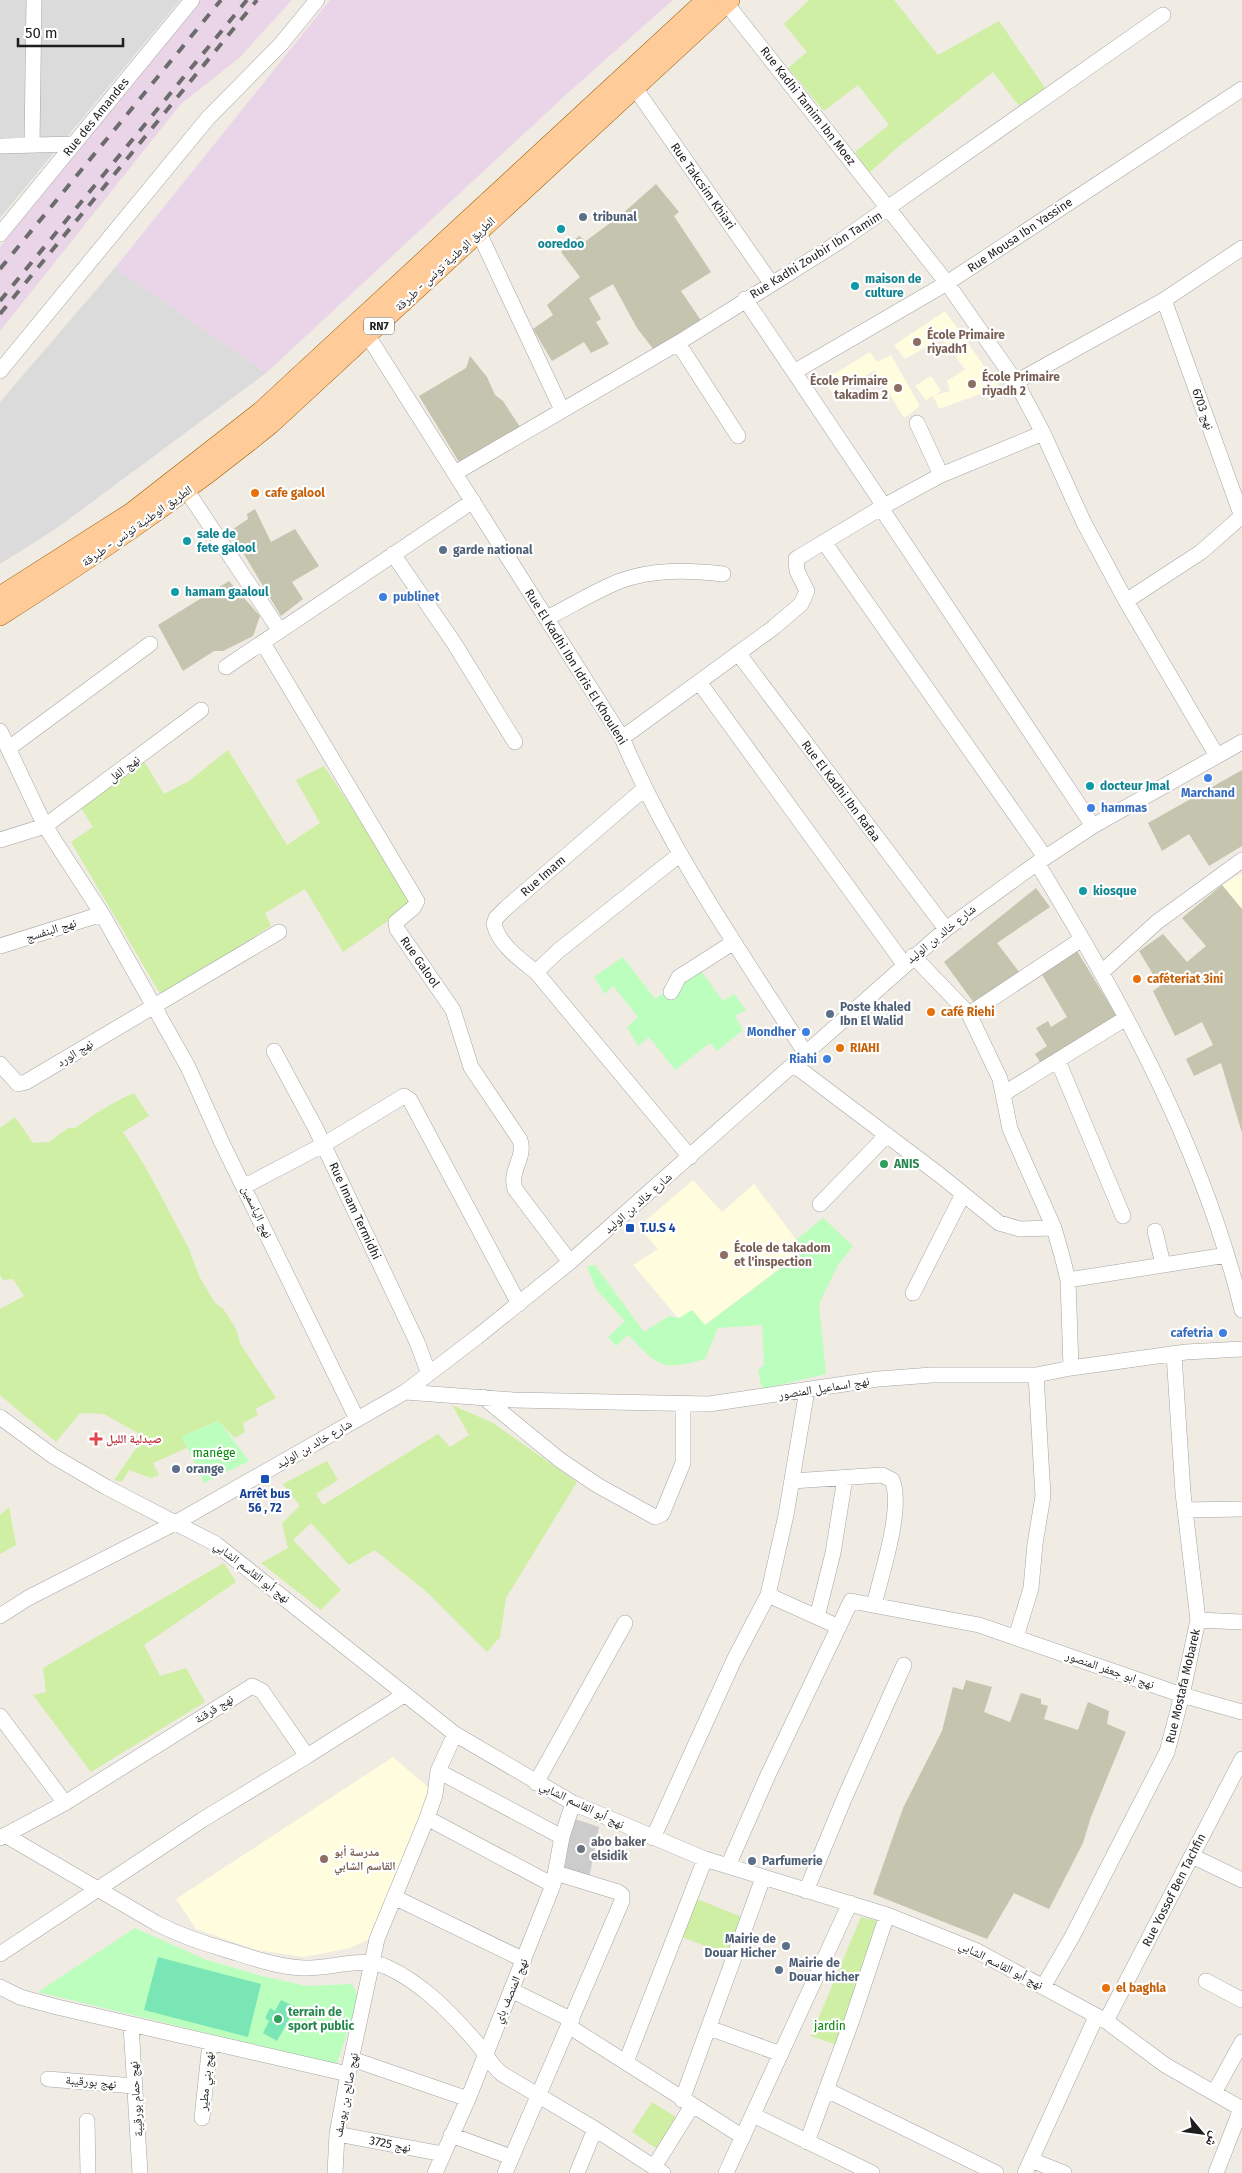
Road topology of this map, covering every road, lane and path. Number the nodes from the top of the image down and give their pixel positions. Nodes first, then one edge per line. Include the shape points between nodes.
1 (34, 0) edge
2 (192, 0) edge
3 (317, 0) edge
4 (706, 0) edge
5 (728, 2) edge
6 (1163, 15) dead end
7 (635, 88) junction
8 (1242, 89) edge
9 (74, 144) junction
10 (32, 145) junction
11 (0, 146) edge
12 (889, 209) junction
13 (17, 213) junction
14 (0, 215) edge
15 (479, 233) junction
16 (0, 234) edge
17 (1242, 248) edge
18 (771, 283) junction
19 (947, 283) junction
20 (745, 299) junction
21 (1164, 300) junction
22 (368, 336) junction
23 (678, 343) junction
24 (0, 371) edge
25 (794, 372) junction
26 (1016, 382) junction
27 (562, 410) junction
28 (917, 423) dead end
29 (1043, 432) junction
30 (738, 436) dead end
31 (455, 473) junction
32 (941, 475) junction
33 (187, 491) junction
34 (473, 501) junction
35 (883, 507) junction
36 (1242, 517) edge
37 (824, 542) junction
38 (393, 554) junction
39 (723, 574) dead end
40 (0, 596) edge
41 (1126, 601) junction
42 (0, 616) edge
43 (547, 618) junction
44 (280, 631) junction
45 (263, 643) junction
46 (150, 644) dead end
47 (738, 653) junction
48 (226, 667) dead end
49 (699, 682) junction
50 (202, 710) dead end
51 (0, 732) edge
52 (622, 738) junction
53 (515, 742) dead end
54 (1242, 742) edge
55 (9, 748) junction
56 (1217, 756) junction
57 (644, 789) junction
58 (45, 826) junction
59 (1093, 826) junction
60 (0, 840) edge
61 (679, 855) junction
62 (1041, 860) junction
63 (1242, 860) edge
64 (102, 914) junction
65 (946, 928) junction
66 (279, 932) dead end
67 (1082, 939) junction
68 (734, 942) junction
69 (0, 946) edge
70 (908, 960) junction
71 (536, 972) junction
72 (1102, 972) junction
73 (671, 992) dead end
74 (155, 1006) junction
75 (968, 1014) junction
76 (1126, 1018) junction
77 (274, 1052) dead end
78 (806, 1054) junction
79 (1058, 1061) junction
80 (0, 1064) edge
81 (794, 1065) junction
82 (1003, 1094) junction
83 (887, 1134) junction
84 (323, 1144) junction
85 (690, 1157) junction
86 (245, 1186) junction
87 (963, 1194) junction
88 (820, 1204) dead end
89 (1123, 1216) dead end
90 (1054, 1228) junction
91 (1155, 1231) dead end
92 (1227, 1255) junction
93 (570, 1262) junction
94 (1163, 1264) junction
95 (1068, 1280) junction
96 (913, 1293) dead end
97 (519, 1304) junction
98 (1242, 1310) edge
99 (1242, 1349) edge
100 (1174, 1354) junction
101 (1071, 1368) junction
102 (429, 1374) junction
103 (1036, 1375) junction
104 (807, 1390) junction
105 (405, 1392) junction
106 (483, 1397) junction
107 (684, 1405) junction
108 (0, 1417) edge
109 (356, 1419) junction
110 (845, 1478) junction
111 (792, 1481) junction
112 (1242, 1509) edge
113 (1185, 1510) junction
114 (177, 1522) junction
115 (768, 1595) junction
116 (874, 1605) junction
117 (0, 1616) edge
118 (817, 1617) junction
119 (1198, 1620) junction
120 (1242, 1622) edge
121 (625, 1623) dead end
122 (839, 1627) junction
123 (1016, 1637) junction
124 (904, 1665) dead end
125 (1182, 1694) junction
126 (404, 1695) junction
127 (1242, 1712) edge
128 (0, 1716) edge
129 (455, 1734) junction
130 (307, 1756) junction
131 (1242, 1759) edge
132 (438, 1771) junction
133 (536, 1783) junction
134 (1236, 1783) edge
135 (65, 1803) junction
136 (573, 1803) junction
137 (428, 1818) junction
138 (2, 1837) edge
139 (562, 1837) junction
140 (653, 1838) junction
141 (1192, 1856) junction
142 (705, 1859) junction
143 (728, 1866) junction
144 (763, 1878) junction
145 (554, 1879) junction
146 (1242, 1880) edge
147 (98, 1889) junction
148 (806, 1891) junction
149 (394, 1897) junction
150 (850, 1903) junction
151 (887, 1916) junction
152 (0, 1954) edge
153 (524, 1960) junction
154 (371, 1962) junction
155 (1206, 1981) dead end
156 (0, 1987) edge
157 (1043, 1987) junction
158 (511, 1990) junction
159 (1242, 2000) edge
160 (1101, 2019) junction
161 (571, 2023) junction
162 (131, 2025) junction
163 (708, 2028) junction
164 (1242, 2042) edge
165 (210, 2043) junction
166 (485, 2053) junction
167 (781, 2054) junction
168 (352, 2059) junction
169 (626, 2062) junction
170 (348, 2074) junction
171 (48, 2079) dead end
172 (134, 2086) junction
173 (827, 2090) junction
174 (1214, 2093) junction
175 (538, 2096) junction
176 (468, 2099) junction
177 (687, 2103) junction
178 (1241, 2109) edge
179 (753, 2115) junction
180 (202, 2118) dead end
181 (87, 2121) dead end
182 (595, 2129) junction
183 (337, 2134) junction
184 (451, 2136) junction
185 (743, 2137) junction
186 (807, 2142) junction
187 (443, 2154) junction
188 (511, 2157) junction
189 (1028, 2166) edge
190 (658, 2170) edge
191 (88, 2173) edge
192 (140, 2173) edge
193 (335, 2173) edge
194 (435, 2173) edge
195 (505, 2173) edge
196 (577, 2173) edge
197 (726, 2173) edge
198 (872, 2173) edge
199 (996, 2173) edge
200 (1064, 2173) edge
201 (1216, 2173) edge

1 - 10 street
2 - 9 street, Rue des Amandes
3 - 24 street via 281,44 208,118
4 - 40 main road, الطريق الوطنية تونس - طبرقة / RN7 via 260,412 132,512
5 - 7 main road, الطريق الوطنية تونس - طبرقة / RN7
5 - 12 street, Rue Kadhi Tamim Ibn Moez
6 - 12 street, Rue Kadhi Zoubir Ibn Tamim via 1010,120
7 - 15 main road, الطريق الوطنية تونس - طبرقة / RN7
7 - 18 street, Rue Takcsim Khiari
8 - 19 street, Rue Mousa Ibn Yassine
9 - 10 street
9 - 13 street, Rue des Amandes
10 - 11 street
12 - 18 street, Rue Kadhi Zoubir Ibn Tamim
12 - 19 street, Rue Kadhi Tamim Ibn Moez
13 - 14 street
13 - 16 street, Rue des Amandes
15 - 22 main road, الطريق الوطنية تونس - طبرقة / RN7
15 - 27 street
17 - 21 street
18 - 20 street, Rue Kadhi Zoubir Ibn Tamim
19 - 25 street, Rue Mousa Ibn Yassine
19 - 26 street, Rue Kadhi Tamim Ibn Moez
20 - 23 street, Rue Kadhi Zoubir Ibn Tamim
20 - 25 street
21 - 26 street
21 - 36 street, نهج 6703
22 - 31 street, Rue El Kadhi Ibn Idris El Khouleni
22 - 33 main road, الطريق الوطنية تونس - طبرقة / RN7 via 270,424
23 - 27 street, Rue Kadhi Zoubir Ibn Tamim
23 - 30 street
25 - 35 street
26 - 29 street, Rue Kadhi Tamim Ibn Moez
27 - 31 street, Rue Kadhi Zoubir Ibn Tamim
28 - 32 street
29 - 32 street
29 - 41 street, Rue Kadhi Tamim Ibn Moez via 1084,523
31 - 34 street, Rue El Kadhi Ibn Idris El Khouleni
32 - 35 street
33 - 42 main road, الطريق الوطنية تونس - طبرقة / RN7 via 86,562
33 - 44 street
34 - 38 street
34 - 43 street, Rue El Kadhi Ibn Idris El Khouleni
35 - 37 street
35 - 59 street
36 - 41 street via 1201,552
37 - 47 street via 796,559 797,571 807,591 804,601
37 - 62 street
38 - 44 street
38 - 53 street via 454,643
39 - 43 street via 697,571 648,574 619,582
41 - 56 street, Rue Kadhi Tamim Ibn Moez
43 - 52 street, Rue El Kadhi Ibn Idris El Khouleni
44 - 45 street
45 - 48 street
45 - 93 street, Rue Galool via 417,901 396,922 397,929 453,1010 472,1067 520,1140 522,1154 513,1175 515,1189
46 - 55 street
47 - 49 street
47 - 65 street, Rue El Kadhi Ibn Rafaa
49 - 52 street
49 - 70 street
50 - 58 street, نهج الفل
51 - 55 street, نهج الياسمين
52 - 57 street, Rue El Kadhi Ibn Idris El Khouleni
54 - 56 street, شارع خالد بن الوليد
55 - 58 street, نهج الياسمين
56 - 59 street, شارع خالد بن الوليد
57 - 61 street, Rue El Kadhi Ibn Idris El Khouleni
57 - 71 street, Rue Imam via 496,918 496,929 503,941
58 - 60 street
58 - 64 street, نهج الياسمين
59 - 62 street, شارع خالد بن الوليد
61 - 68 street, Rue El Kadhi Ibn Idris El Khouleni
61 - 71 street
62 - 65 street, شارع خالد بن الوليد
62 - 67 street
63 - 72 street via 1156,922
64 - 69 street, نهج البنفسج
64 - 74 street, نهج الياسمين
65 - 70 street, شارع خالد بن الوليد
66 - 74 street, نهج الورد
67 - 72 street
67 - 75 street
68 - 73 street via 679,978
68 - 78 street, Rue El Kadhi Ibn Idris El Khouleni
70 - 75 street
70 - 78 street, شارع خالد بن الوليد
71 - 85 street, Rue Imam
72 - 76 street
74 - 80 street, نهج الورد via 22,1084 14,1082
74 - 86 street, نهج الياسمين
75 - 82 street via 995,1065
76 - 79 street
76 - 92 street via 1164,1091
77 - 84 street, Rue Imam Termidhi
78 - 81 street, شارع خالد بن الوليد
79 - 82 street
79 - 89 street
81 - 83 street
81 - 85 street, شارع خالد بن الوليد
82 - 90 street via 1010,1129
83 - 87 street
83 - 88 street
84 - 86 street
84 - 97 street via 400,1097 408,1098
84 - 102 street, Rue Imam Termidhi via 418,1342
85 - 93 street, شارع خالد بن الوليد
86 - 109 street, نهج الياسمين
87 - 90 street via 1004,1226
87 - 96 street
90 - 95 street
91 - 94 street
92 - 94 street
92 - 98 street
93 - 97 street, شارع خالد بن الوليد
94 - 95 street
95 - 101 street
97 - 102 street, شارع خالد بن الوليد
99 - 100 street, نهج اسماعيل المنصور
100 - 101 street, نهج اسماعيل المنصور
100 - 113 street, Rue Mostafa Mobarek
101 - 103 street, نهج اسماعيل المنصور
102 - 105 street, شارع خالد بن الوليد
103 - 104 street, نهج اسماعيل المنصور via 914,1376
103 - 123 street via 1043,1496 1034,1544 1031,1588
104 - 107 street, نهج اسماعيل المنصور via 739,1402
104 - 111 street
105 - 106 street, نهج اسماعيل المنصور
105 - 109 street, شارع خالد بن الوليد
106 - 107 street, نهج اسماعيل المنصور
106 - 107 street via 560,1460 655,1517 662,1514 683,1464
108 - 114 street, نهج أبو القاسم الشابي via 106,1487
109 - 114 street, شارع خالد بن الوليد
110 - 111 street
110 - 116 street via 882,1475 893,1484 894,1518
110 - 118 street via 833,1553
111 - 115 street
112 - 113 street
113 - 119 street, Rue Mostafa Mobarek
114 - 117 street, شارع خالد بن الوليد via 28,1598
114 - 126 street, نهج أبو القاسم الشابي via 233,1556
115 - 118 street
115 - 140 street via 734,1660
116 - 122 street, نهج ابو جعفر المنصور via 851,1600
116 - 123 street, نهج ابو جعفر المنصور via 979,1624
118 - 122 street
119 - 120 street
119 - 125 street, Rue Mostafa Mobarek
121 - 133 street
122 - 143 street
123 - 125 street, نهج ابو جعفر المنصور
124 - 148 street
125 - 127 street, نهج ابو جعفر المنصور
125 - 157 street, Rue Mostafa Mobarek via 1167,1752
126 - 129 street, نهج أبو القاسم الشابي
126 - 130 street
128 - 135 street
129 - 132 street, نهج صالح بن يوسف
129 - 133 street, نهج أبو القاسم الشابي
130 - 135 street, نهج قرقنة via 262,1690 252,1686
130 - 147 street
131 - 134 street, Rue Yossof Ben Tachfin
132 - 137 street, نهج صالح بن يوسف
132 - 139 street
133 - 136 street, نهج أبو القاسم الشابي
134 - 141 street, Rue Yossof Ben Tachfin
135 - 138 street, نهج قرقنة
136 - 139 street, نهج المنصف باي
136 - 140 street, نهج أبو القاسم الشابي
137 - 145 street
137 - 149 street, نهج صالح بن يوسف
138 - 147 street
139 - 145 street, نهج المنصف باي
140 - 142 street, نهج أبو القاسم الشابي
141 - 146 street
141 - 160 street, Rue Yossof Ben Tachfin
142 - 143 street, نهج أبو القاسم الشابي
142 - 169 street
143 - 144 street, نهج أبو القاسم الشابي
144 - 148 street, نهج أبو القاسم الشابي
144 - 163 street
145 - 153 street, نهج المنصف باي
145 - 161 street via 618,1892 623,1897
147 - 152 street
147 - 154 street via 180,1936 255,1960 304,1968
148 - 150 street, نهج أبو القاسم الشابي
149 - 153 street
149 - 154 street, نهج صالح بن يوسف via 376,1939
150 - 151 street, نهج أبو القاسم الشابي
150 - 167 street
151 - 157 street, نهج أبو القاسم الشابي via 977,1951
151 - 173 street
153 - 158 street, نهج المنصف باي
154 - 166 street via 386,1967 425,1992
154 - 168 street, نهج صالح بن يوسف
155 - 159 street
156 - 162 street via 37,2002
157 - 160 street, نهج أبو القاسم الشابي
158 - 161 street
158 - 166 street, نهج المنصف باي
160 - 174 street, نهج أبو القاسم الشابي via 1165,2064
160 - 189 street, Rue Yossof Ben Tachfin
161 - 169 street
161 - 175 street
162 - 165 street
162 - 172 street, نهج حمام بورقيبة
163 - 167 street
163 - 177 street
164 - 174 street
165 - 170 street
165 - 180 street, نهج بني مطير
166 - 175 street via 494,2067
166 - 176 street, نهج المنصف باي
167 - 179 street
168 - 170 street, نهج صالح بن يوسف
168 - 176 street
169 - 177 street
170 - 183 street, نهج صالح بن يوسف
171 - 172 street, نهج بورقيبة
172 - 192 street, نهج حمام بورقيبة
173 - 186 street
173 - 199 street
174 - 178 street, نهج أبو القاسم الشابي
175 - 182 street
175 - 188 street
176 - 184 street, نهج المنصف باي
177 - 185 street
177 - 190 street
178 - 201 street
179 - 185 street
179 - 186 street
181 - 191 street
182 - 190 street
182 - 196 street
183 - 187 street, نهج 3725
183 - 193 street, نهج صالح بن يوسف
184 - 187 street, نهج المنصف باي
184 - 188 street
185 - 197 street
186 - 198 street
187 - 194 street, نهج المنصف باي
188 - 195 street
189 - 200 street

